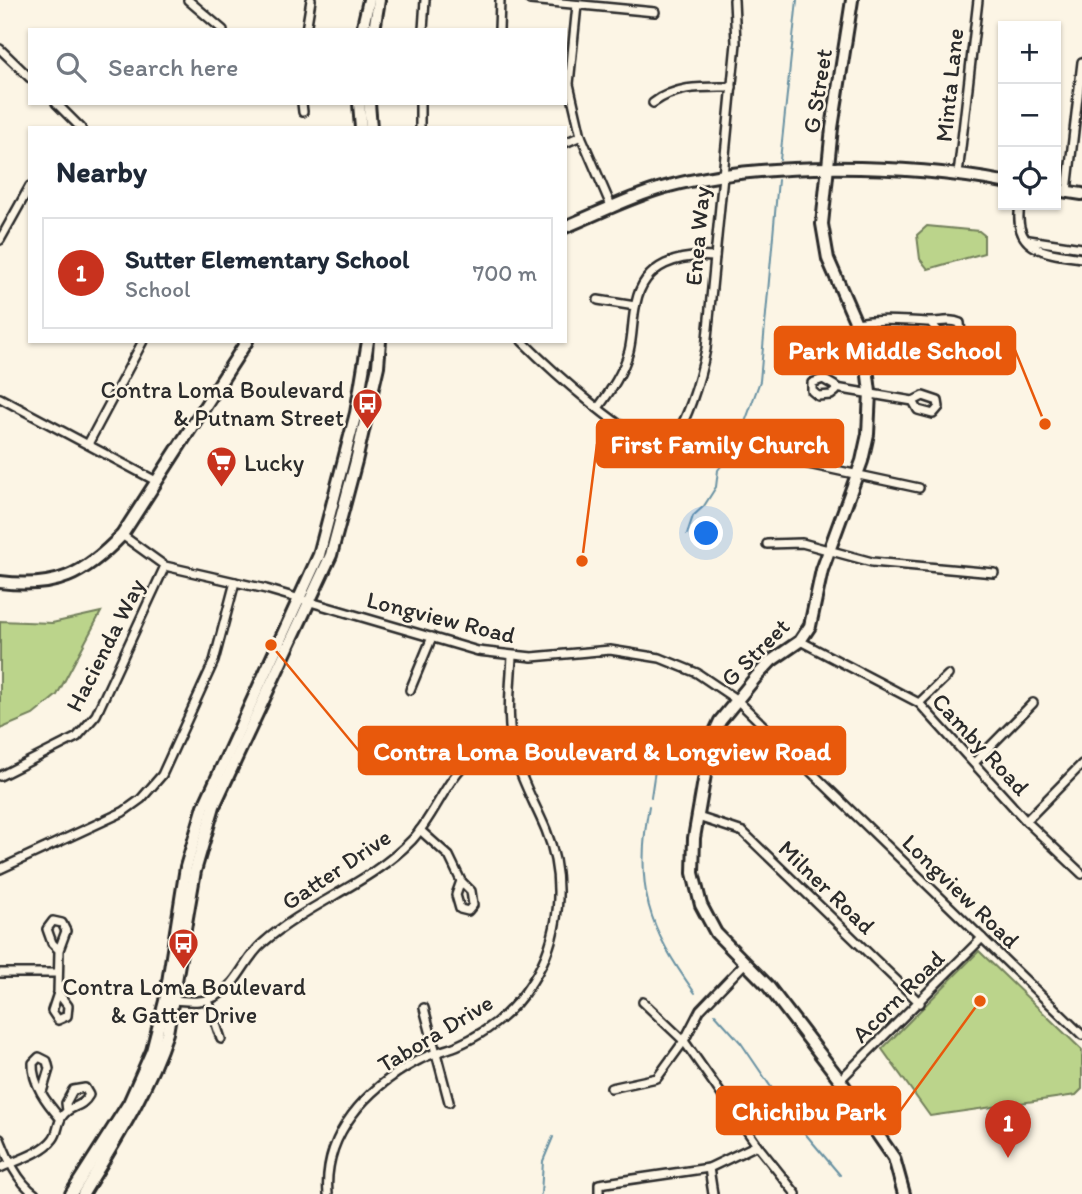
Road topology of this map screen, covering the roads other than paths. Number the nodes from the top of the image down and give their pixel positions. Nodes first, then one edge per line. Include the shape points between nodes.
1 (188, 0) edge
2 (310, 0) edge
3 (369, 0) edge
4 (379, 0) edge
5 (425, 0) edge
6 (500, 0) edge
7 (530, 0) edge
8 (734, 0) edge
9 (852, 0) edge
10 (978, 0) edge
11 (577, 5) junction
12 (655, 12) dead end
13 (221, 28) edge
14 (306, 28) edge
15 (362, 28) edge
16 (374, 28) edge
17 (423, 28) edge
18 (499, 28) edge
19 (0, 49) edge
20 (1082, 62) edge
21 (28, 76) edge
22 (732, 87) junction
23 (653, 103) dead end
24 (58, 105) edge
25 (302, 105) edge
26 (359, 105) edge
27 (369, 105) edge
28 (420, 105) edge
29 (303, 112) dead end
30 (1079, 121) edge
31 (79, 126) edge
32 (361, 126) edge
33 (371, 126) edge
34 (420, 126) edge
35 (581, 136) junction
36 (567, 142) edge
37 (827, 169) junction
38 (958, 174) junction
39 (722, 176) junction
40 (998, 181) edge
41 (28, 190) edge
42 (1061, 191) edge
43 (1082, 194) edge
44 (612, 208) junction
45 (1019, 210) edge
46 (567, 226) edge
47 (0, 240) edge
48 (1028, 240) junction
49 (1082, 248) edge
50 (715, 257) junction
51 (1082, 258) edge
52 (598, 300) dead end
53 (635, 306) junction
54 (856, 323) junction
55 (931, 323) dead end
56 (142, 343) edge
57 (246, 343) edge
58 (368, 343) edge
59 (380, 343) edge
60 (524, 343) edge
61 (836, 388) dead end
62 (870, 391) junction
63 (0, 398) edge
64 (913, 401) dead end
65 (598, 408) junction
66 (88, 444) junction
67 (808, 464) dead end
68 (857, 475) junction
69 (156, 481) junction
70 (919, 488) dead end
71 (122, 535) junction
72 (767, 544) dead end
73 (829, 549) junction
74 (165, 566) junction
75 (994, 573) dead end
76 (0, 582) edge
77 (235, 582) junction
78 (298, 599) junction
79 (310, 602) junction
80 (432, 637) junction
81 (800, 641) junction
82 (512, 657) junction
83 (948, 675) dead end
84 (410, 690) dead end
85 (737, 700) junction
86 (919, 703) junction
87 (1033, 704) dead end
88 (583, 739) dead end
89 (511, 740) junction
90 (974, 763) junction
91 (1082, 764) edge
92 (0, 776) edge
93 (698, 817) junction
94 (1026, 821) junction
95 (420, 830) junction
96 (0, 869) edge
97 (1082, 874) edge
98 (461, 881) dead end
99 (982, 938) junction
100 (59, 950) dead end
101 (745, 963) junction
102 (0, 973) edge
103 (58, 973) junction
104 (58, 993) dead end
105 (169, 1000) junction
106 (208, 1000) junction
107 (643, 1002) dead end
108 (920, 1003) junction
109 (424, 1009) dead end
110 (1082, 1035) edge
111 (221, 1039) dead end
112 (684, 1041) junction
113 (436, 1053) junction
114 (840, 1080) junction
115 (611, 1088) dead end
116 (41, 1092) dead end
117 (449, 1102) dead end
118 (67, 1111) dead end
119 (60, 1118) junction
120 (0, 1139) edge
121 (757, 1146) junction
122 (10, 1164) junction
123 (0, 1168) edge
124 (709, 1168) junction
125 (35, 1194) edge
126 (71, 1194) edge
127 (83, 1194) edge
128 (328, 1194) edge
129 (599, 1194) edge
130 (713, 1194) edge
131 (796, 1194) edge
132 (904, 1194) edge

1 - 13 street
2 - 14 street
3 - 15 street
4 - 16 street
5 - 17 street
6 - 18 street
7 - 11 street
8 - 22 street, Enea Way
9 - 37 street, G Street
10 - 38 street, Minta Lane
11 - 12 street
11 - 35 street via 569,84
19 - 21 street
20 - 30 street
22 - 23 street via 689,87
22 - 39 street, Enea Way
24 - 31 street
25 - 29 street
26 - 32 street
27 - 33 street
28 - 34 street
30 - 42 street
35 - 36 street
35 - 44 street
37 - 38 street
37 - 39 street
37 - 54 street, G Street via 824,243
38 - 40 street
39 - 44 street via 667,186
39 - 50 street, Enea Way
41 - 47 street
42 - 43 street
44 - 46 street
45 - 48 street via 1016,224
48 - 49 street
48 - 51 street via 1039,252
50 - 53 street via 682,257 664,263 647,278
50 - 65 street, Enea Way via 707,340 697,386 671,442 659,446 647,442
52 - 53 street
53 - 65 street via 625,365
54 - 55 street via 885,317
54 - 62 street, G Street
56 - 66 street
57 - 69 street
58 - 78 street via 331,515
59 - 79 street via 342,516
60 - 65 street
61 - 62 street
62 - 64 street
62 - 68 street, G Street via 868,434
63 - 66 street
66 - 69 street
67 - 68 street
68 - 70 street
68 - 73 street, G Street
69 - 71 street
71 - 74 street, Longview Road
71 - 76 street via 87,567 62,579 42,585
72 - 73 street via 792,541
73 - 75 street via 872,562
73 - 81 street, G Street via 813,617
74 - 77 street, Longview Road
74 - 92 street, Hacienda Way via 96,715 77,737
77 - 78 street, Longview Road
77 - 96 street via 218,651 162,775 123,812
78 - 79 street, Longview Road
78 - 105 street via 204,806 186,867
79 - 80 street, Longview Road
79 - 105 street via 214,806 195,871
80 - 82 street, Longview Road
80 - 84 street
81 - 85 street, G Street via 766,666
81 - 86 street, Camby Road
82 - 85 street, Longview Road via 594,650 647,655 698,673
82 - 89 street, Tabora Drive
83 - 86 street
85 - 93 street, G Street via 711,740
85 - 99 street, Longview Road
86 - 90 street, Camby Road
87 - 90 street
88 - 89 street
89 - 95 street, Gatter Drive via 483,749 465,763
89 - 113 street, Tabora Drive via 554,855 558,893 554,930 539,970 512,1009 478,1035
90 - 94 street, Camby Road
91 - 94 street
93 - 101 street, G Street via 693,855 696,890 716,933
93 - 108 street, Milner Road via 743,832
94 - 97 street, Camby Road
95 - 98 street via 449,856
95 - 106 street, Gatter Drive via 385,864 264,942 231,985
99 - 108 street, Acorn Road
99 - 110 street, Longview Road
100 - 103 street
101 - 112 street via 700,1010
101 - 114 street, G Street
102 - 103 street
103 - 104 street
105 - 106 street
105 - 126 street via 129,1103
105 - 127 street via 167,1032 148,1083
106 - 111 street
107 - 112 street
108 - 114 street, Acorn Road
109 - 113 street
112 - 115 street via 657,1078
112 - 121 street
113 - 117 street
113 - 128 street, Tabora Drive via 407,1067 350,1116 332,1150
114 - 132 street, G Street via 894,1158
116 - 119 street
118 - 119 street
119 - 122 street via 53,1139
120 - 122 street
121 - 124 street
121 - 131 street
122 - 123 street
122 - 125 street
124 - 129 street via 599,1184
124 - 130 street

